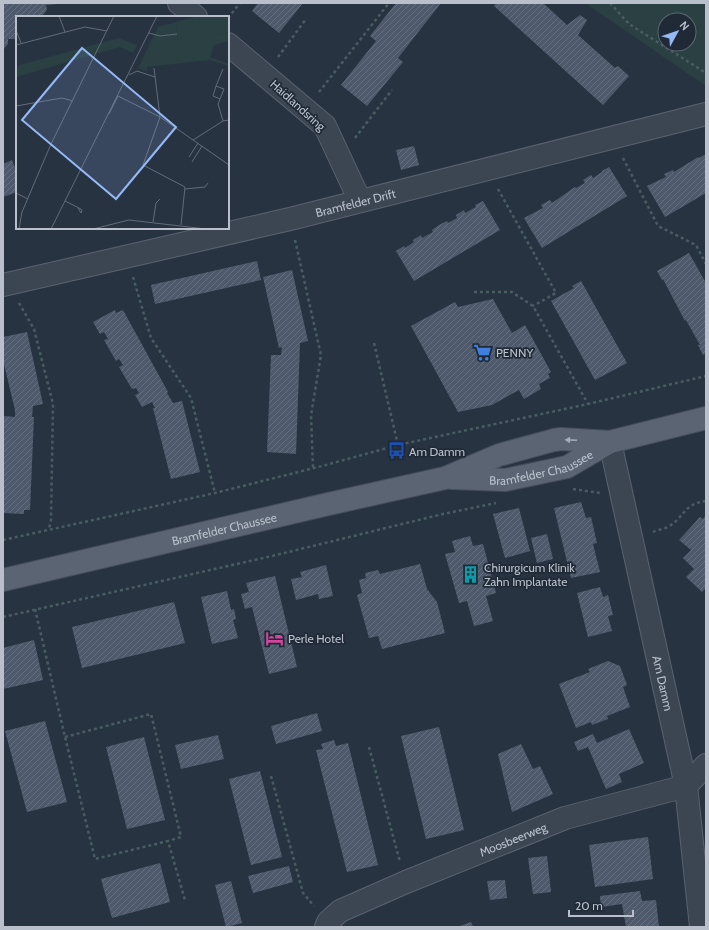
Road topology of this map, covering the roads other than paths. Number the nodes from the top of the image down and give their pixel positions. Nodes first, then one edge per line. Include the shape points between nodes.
1 (179, 3) edge
2 (195, 16) edge
3 (229, 45) edge
4 (706, 114) edge
5 (360, 202) junction
6 (5, 285) edge
7 (706, 418) edge
8 (610, 442) junction
9 (445, 478) junction
10 (3, 580) edge
11 (706, 765) edge
12 (686, 786) junction
13 (327, 924) edge
14 (701, 927) edge

1 - 2 street
3 - 5 street, Haidlandsring via 325,126
4 - 5 street, Bramfelder Drift
5 - 6 street, Bramfelder Drift
7 - 8 main road, Bramfelder Chaussee
8 -> 9 main road, Bramfelder Chaussee via 554,440 499,455
8 - 9 main road, Bramfelder Chaussee via 561,469 505,480
8 - 12 street, Am Damm
9 - 10 main road, Bramfelder Chaussee
11 - 12 street
12 - 13 street, Moosbeerweg via 565,818 340,911
12 - 14 street, Am Damm

